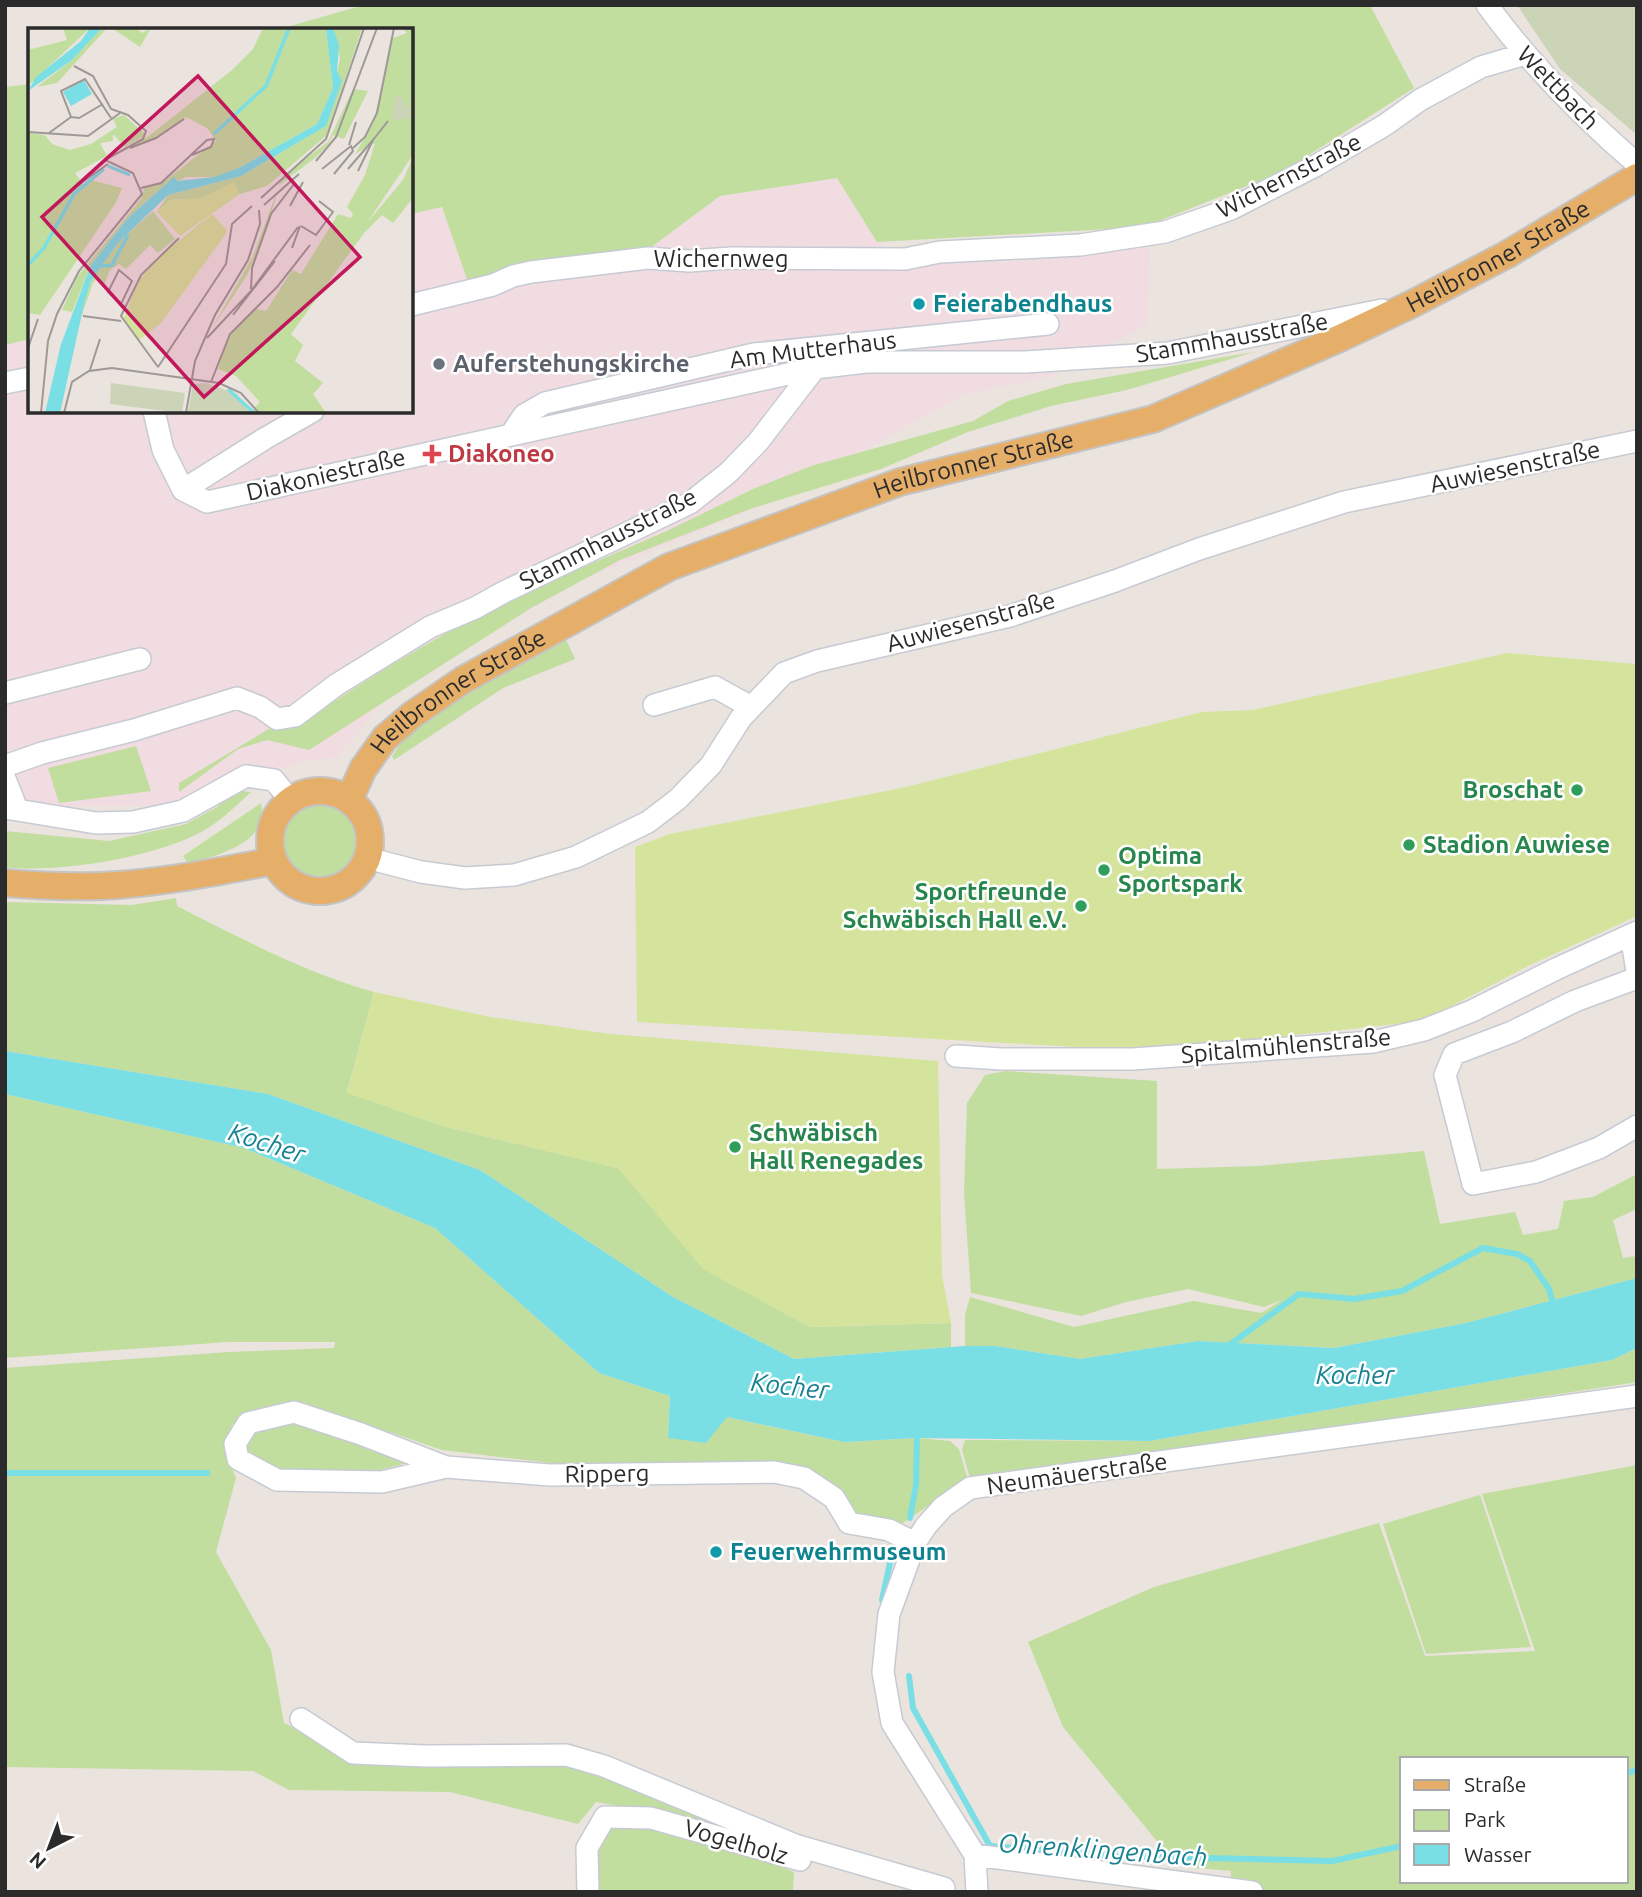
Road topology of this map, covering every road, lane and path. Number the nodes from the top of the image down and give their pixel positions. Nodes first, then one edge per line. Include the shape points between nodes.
1 (1487, 5) edge
2 (1525, 54) junction
3 (1637, 164) edge
4 (1637, 177) edge
5 (1036, 246) joint
6 (1412, 304) junction
7 (413, 305) edge
8 (1048, 324) dead end
9 (815, 368) junction
10 (28, 378) edge
11 (5, 383) edge
12 (154, 413) edge
13 (310, 413) edge
14 (512, 433) junction
15 (1637, 441) edge
16 (183, 490) junction
17 (141, 659) dead end
18 (5, 693) edge
19 (654, 705) dead end
20 (751, 707) junction
21 (5, 766) edge
22 (5, 779) edge
23 (290, 800) junction
24 (349, 800) junction
25 (11, 808) edge
26 (367, 858) junction
27 (273, 861) junction
28 (5, 883) edge
29 (1634, 934) edge
30 (1637, 971) edge
31 (1637, 978) edge
32 (1501, 996) junction
33 (1446, 1021) junction
34 (1512, 1032) junction
35 (1454, 1054) junction
36 (956, 1056) dead end
37 (1637, 1126) edge
38 (1637, 1396) edge
39 (446, 1467) junction
40 (915, 1544) junction
41 (301, 1719) dead end
42 (975, 1855) junction
43 (944, 1888) junction
44 (588, 1892) edge
45 (967, 1892) edge
46 (977, 1892) edge
47 (1252, 1892) edge

1 - 2 street, Wettbach
2 - 3 street, Wettbach via 1583,117
2 - 5 street, Wichernstraße via 1481,67 1328,159 1231,209 1165,232 1080,245
4 - 6 main road, Heilbronner Straße via 1506,255
5 - 7 street, Wichernweg via 940,252 905,259 648,258 531,272
6 - 9 street, Stammhausstraße via 1168,353 1025,362 866,362
6 - 24 main road, Heilbronner Straße via 1153,419 900,482 669,566 463,680 412,715 385,738
8 - 14 street, Am Mutterhaus via 754,354 545,404 524,415
9 - 14 street, Diakoniestraße
9 - 21 street, Stammhausstraße via 758,442 729,473 690,503 430,626 295,716 277,719 237,698
10 - 11 street
12 - 16 street via 163,450
13 - 16 street
14 - 16 street, Diakoniestraße via 206,502
15 - 20 street, Auwiesenstraße via 1344,502 1010,616 817,661 784,673
17 - 18 street
19 - 20 street via 715,687
20 - 26 street, Auwiesenstraße via 711,765 678,799 648,822 576,857 514,875 465,878
22 - 25 street
23 - 24 main road via 308,792 329,792
23 - 25 street via 274,780 246,776 183,811 133,822 61,819
23 - 27 main road via 272,824
24 - 26 main road via 369,831
26 - 27 main road via 359,874 328,891 310,891 288,880
27 - 28 main road via 117,885
29 - 30 street
29 - 32 street, Spitalmühlenstraße
31 - 34 street
32 - 33 street, Spitalmühlenstraße
32 - 34 street
33 - 35 street
33 - 36 street, Spitalmühlenstraße via 1424,1031 1373,1042 1133,1059
34 - 35 street
35 - 37 street via 1445,1075 1473,1184 1602,1158
38 - 40 street, Neumäuerstraße via 970,1488 943,1507
39 - 39 street, Ripperg via 382,1482 277,1480 238,1460 235,1444 248,1423 294,1412
39 - 40 street, Ripperg via 550,1475 774,1472 804,1478 834,1498 849,1523 889,1530
40 - 42 street, Neumäuerstraße via 889,1614 883,1672 892,1723
41 - 43 street via 353,1753 566,1755 604,1766 796,1845
42 - 46 street, Neumäuerstraße
42 - 47 street
43 - 44 street, Vogelholz via 888,1885 651,1818 605,1818 587,1848
43 - 45 street

